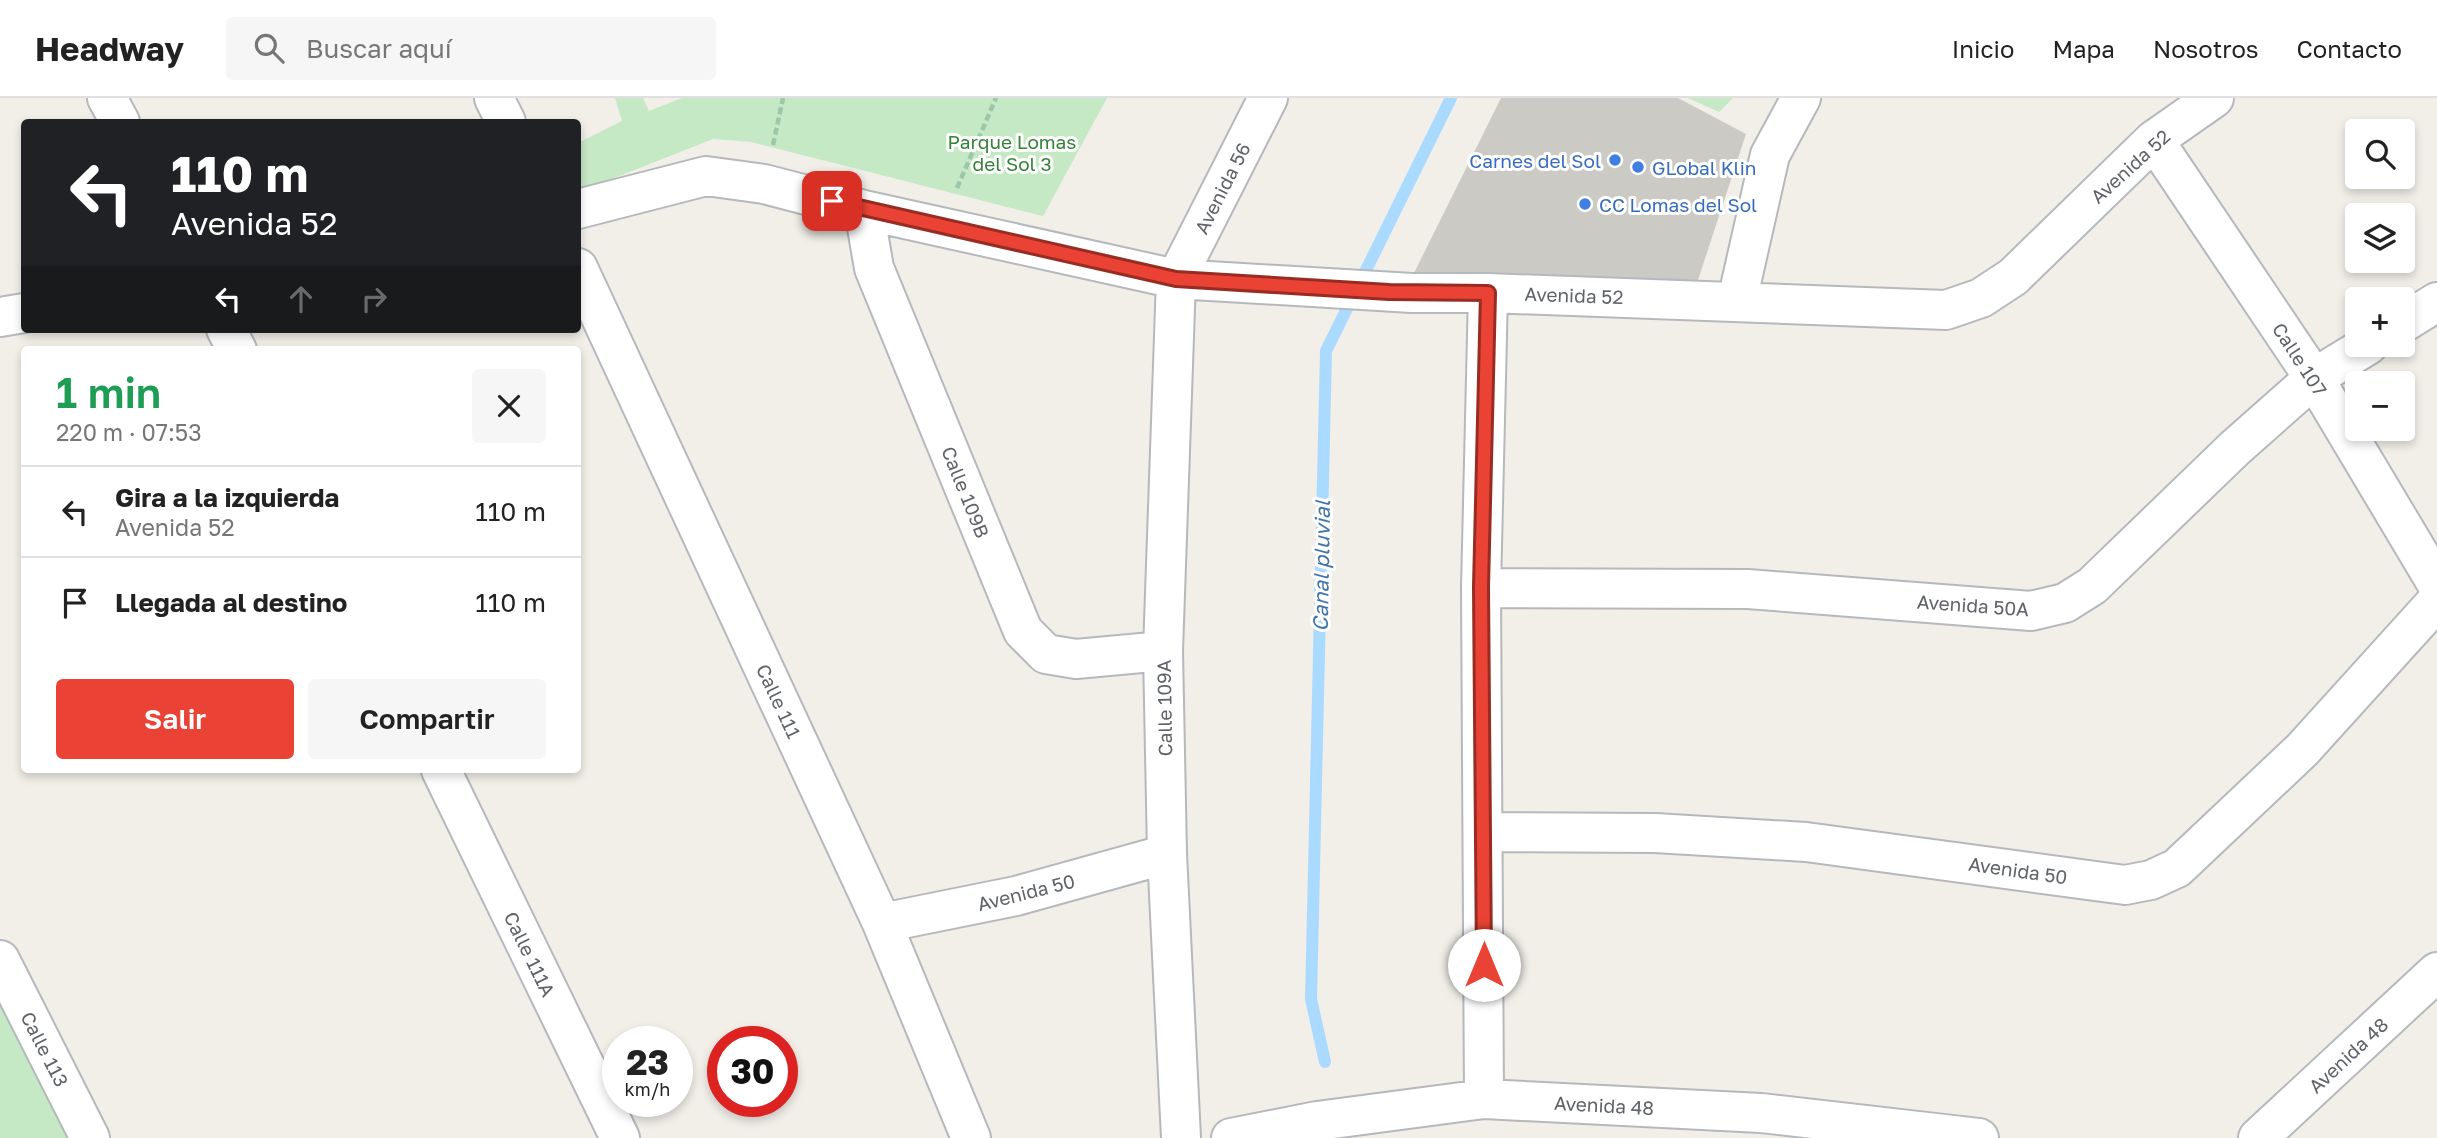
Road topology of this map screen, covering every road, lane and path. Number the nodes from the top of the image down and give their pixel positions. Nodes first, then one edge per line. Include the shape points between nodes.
1 (107, 98) edge
2 (494, 98) edge
3 (783, 98) edge
4 (996, 98) edge
5 (1268, 98) edge
6 (1801, 98) edge
7 (2214, 98) edge
8 (118, 119) edge
9 (504, 119) edge
10 (2154, 140) junction
11 (764, 184) junction
12 (957, 188) dead end
13 (581, 208) edge
14 (864, 209) junction
15 (581, 274) edge
16 (1176, 279) junction
17 (1488, 293) junction
18 (1737, 301) junction
19 (2437, 302) edge
20 (21, 314) edge
21 (2415, 316) edge
22 (0, 317) edge
23 (2348, 357) edge
24 (2314, 378) junction
25 (2437, 584) edge
26 (1481, 587) junction
27 (2437, 601) edge
28 (1163, 651) junction
29 (442, 773) edge
30 (1484, 832) junction
31 (1167, 854) junction
32 (883, 923) junction
33 (0, 960) edge
34 (2437, 972) edge
35 (1484, 1099) junction
36 (90, 1138) edge
37 (620, 1138) edge
38 (971, 1138) edge
39 (1181, 1138) edge
40 (1231, 1138) edge
41 (1979, 1138) edge
42 (2258, 1138) edge

1 - 8 street
2 - 9 street
3 - 11 path
4 - 12 path
5 - 16 street, Avenida 56
6 - 18 street via 1770,155
7 - 10 street, Avenida 52
10 - 18 street, Avenida 52 via 2013,277 1981,298 1946,310
10 - 24 street, Calle 107
11 - 13 street, Avenida 52 via 706,176
11 - 14 street, Avenida 52
14 - 16 street, Avenida 52
14 - 28 street, Calle 109B via 874,268 1023,631 1046,654 1076,659
15 - 32 street, Calle 111
16 - 17 street, Avenida 52 via 1297,288
16 - 28 street, Calle 109A
17 - 18 street, Avenida 52
17 - 26 street
19 - 21 street
20 - 22 street
23 - 24 street, Avenida 50A
24 - 25 street, Calle 107
24 - 26 street, Avenida 50A via 2092,586 2065,603 2031,611 1748,589
26 - 30 street
27 - 30 street, Avenida 50 via 2302,750 2177,868 2151,880 2125,884 1806,842 1654,833
28 - 31 street, Calle 109A
29 - 37 street, Calle 111A
30 - 35 street
31 - 32 street, Avenida 50 via 1016,896
31 - 39 street, Calle 109A
32 - 38 street, Calle 111
33 - 36 street, Calle 113
34 - 42 street, Avenida 48
35 - 40 street, Avenida 48 via 1317,1121
35 - 41 street, Avenida 48 via 1761,1113

